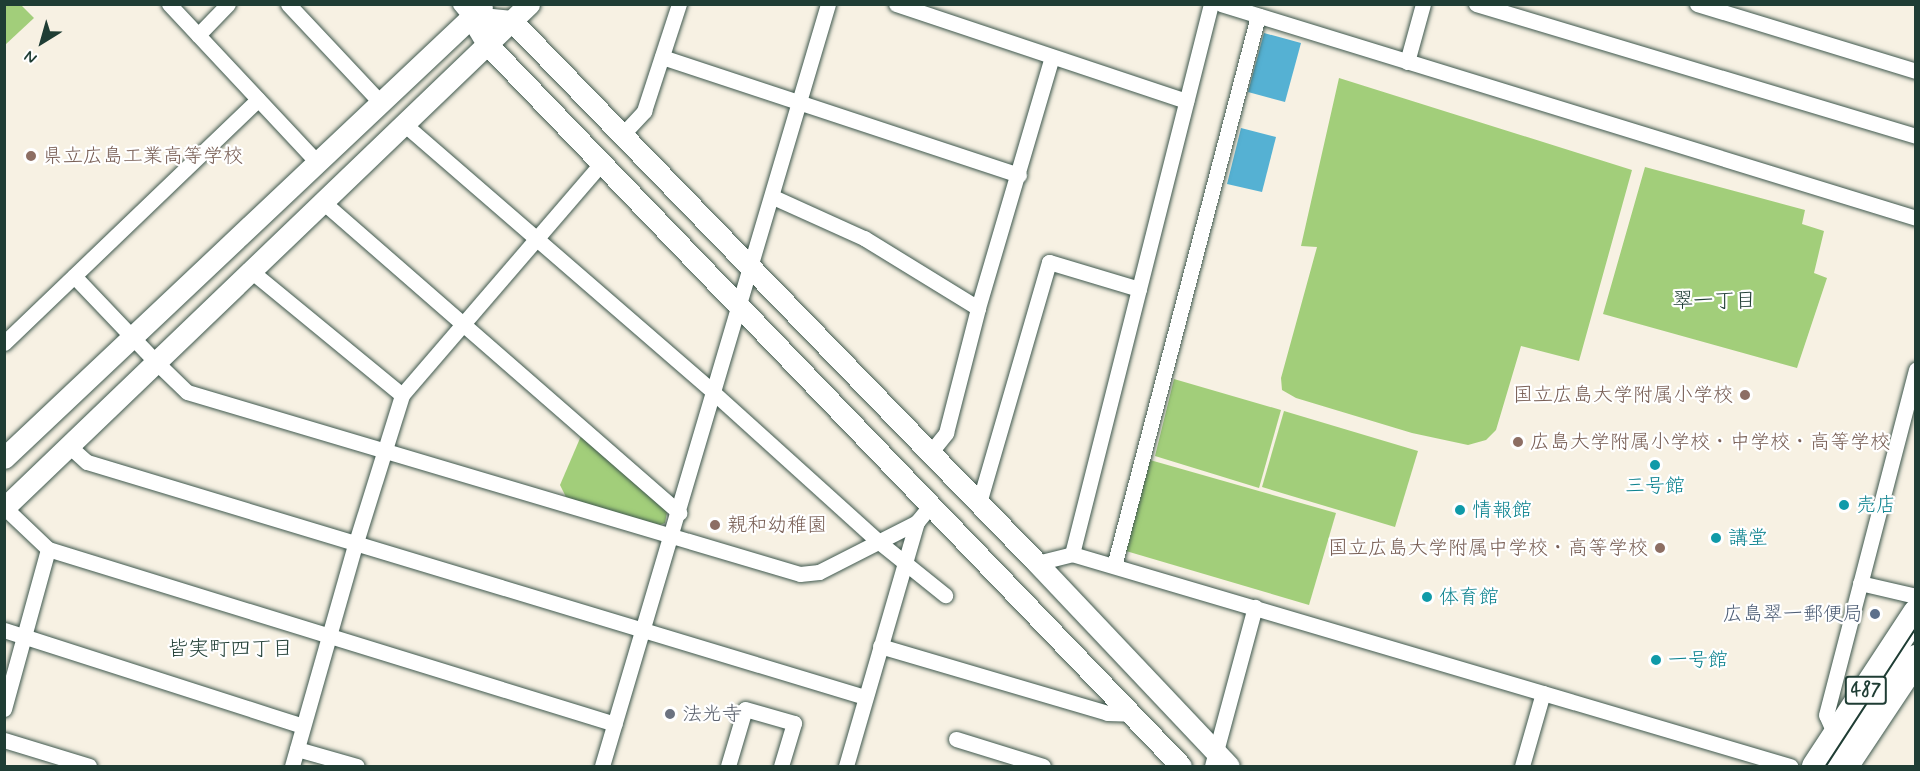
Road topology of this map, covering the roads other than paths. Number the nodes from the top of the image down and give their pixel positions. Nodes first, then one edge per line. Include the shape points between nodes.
1 (169, 4) edge
2 (228, 4) edge
3 (288, 4) edge
4 (530, 4) edge
5 (679, 4) edge
6 (828, 4) edge
7 (896, 4) edge
8 (1211, 4) edge
9 (1221, 4) edge
10 (1423, 4) edge
11 (1476, 4) edge
12 (1705, 6) edge
13 (472, 9) edge
14 (1258, 16) junction
15 (512, 21) junction
16 (198, 35) junction
17 (487, 44) junction
18 (662, 57) junction
19 (1052, 57) junction
20 (1407, 62) junction
21 (1916, 71) edge
22 (258, 99) junction
23 (1186, 100) junction
24 (381, 103) junction
25 (800, 104) junction
26 (404, 124) junction
27 (622, 135) junction
28 (1916, 136) edge
29 (318, 163) junction
30 (601, 164) junction
31 (1018, 175) junction
32 (772, 197) junction
33 (323, 202) junction
34 (1916, 218) edge
35 (536, 239) junction
36 (752, 270) junction
37 (251, 271) junction
38 (74, 276) junction
39 (1139, 289) junction
40 (739, 307) junction
41 (978, 308) junction
42 (463, 325) junction
43 (133, 337) junction
44 (4, 343) edge
45 (156, 362) junction
46 (1916, 370) edge
47 (714, 393) junction
48 (402, 395) junction
49 (69, 446) junction
50 (383, 451) junction
51 (930, 453) junction
52 (4, 458) edge
53 (979, 503) junction
54 (4, 508) edge
55 (679, 513) junction
56 (924, 514) junction
57 (672, 534) junction
58 (356, 542) junction
59 (879, 542) junction
60 (48, 549) junction
61 (1072, 554) junction
62 (905, 562) junction
63 (1037, 563) junction
64 (1114, 566) junction
65 (1860, 583) junction
66 (945, 595) dead end
67 (1916, 596) edge
68 (1255, 607) junction
69 (1916, 612) edge
70 (4, 630) edge
71 (644, 632) junction
72 (24, 635) junction
73 (328, 636) junction
74 (880, 646) junction
75 (1916, 658) edge
76 (1543, 693) junction
77 (865, 698) junction
78 (4, 709) edge
79 (1131, 714) junction
80 (615, 724) junction
81 (303, 726) junction
82 (1836, 736) junction
83 (956, 739) dead end
84 (4, 740) edge
85 (297, 749) junction
86 (1219, 762) edge
87 (90, 766) edge
88 (292, 766) edge
89 (357, 766) edge
90 (602, 766) edge
91 (728, 766) edge
92 (781, 766) edge
93 (846, 766) edge
94 (1043, 766) edge
95 (1181, 766) edge
96 (1522, 766) edge
97 (1790, 766) edge
98 (1815, 766) edge
99 (1844, 766) edge

1 - 16 street
2 - 16 street
3 - 24 street
4 - 15 street
5 - 18 street
6 - 25 street
7 - 19 street
8 - 23 street
9 - 14 street
10 - 20 street
11 - 28 street
12 - 21 street
13 - 15 street
13 - 17 street
13 - 24 street
14 - 20 street
14 - 64 street
15 - 17 street
15 - 27 street
16 - 22 street
17 - 26 street
17 - 30 street
18 - 25 street
18 - 27 street via 644,111
19 - 23 street
19 - 31 street
20 - 34 street
22 - 29 street
22 - 38 street
23 - 39 street
24 - 29 street
25 - 31 street
25 - 32 street
26 - 33 street
26 - 35 street
27 - 36 street
29 - 43 street
30 - 35 street
30 - 40 street
31 - 41 street
32 - 36 street
32 - 41 street via 864,238
33 - 37 street
33 - 42 street
35 - 42 street
35 - 47 street
36 - 40 street
36 - 51 street
37 - 45 street
37 - 48 street
38 - 43 street
38 - 44 street
39 - 53 street via 1049,262
39 - 61 street
40 - 47 street
40 - 56 street
41 - 51 street via 946,433
42 - 48 street
42 - 55 street
43 - 45 street
43 - 52 street
45 - 49 street
45 - 50 street via 187,392
46 - 65 street
47 - 55 street
47 - 59 street
48 - 50 street
49 - 54 street
49 - 58 street via 87,462
50 - 57 street
50 - 58 street
51 - 53 street
53 - 63 street
54 - 60 street
55 - 57 street
56 - 59 street
56 - 62 street
56 - 79 street
57 - 59 street via 800,574 819,572
57 - 71 street
58 - 71 street
58 - 73 street
59 - 62 street
60 - 72 street
60 - 73 street
61 - 63 street
61 - 64 street
62 - 66 street
62 - 74 street
63 - 86 street
64 - 68 street
65 - 67 street
65 - 82 street via 1826,714
68 - 76 street
68 - 86 street
69 - 82 highway, 487
70 - 72 street
71 - 77 street
71 - 80 street
72 - 78 street
72 - 81 street
73 - 80 street
73 - 81 street
74 - 77 street
74 - 79 street via 1107,713
75 - 99 highway, 487
76 - 96 street
76 - 97 street
77 - 93 street
79 - 95 street
80 - 90 street
81 - 85 street
82 - 98 highway, 487
83 - 94 street
84 - 87 street
85 - 88 street
85 - 89 street
91 - 92 street via 745,710 794,723

